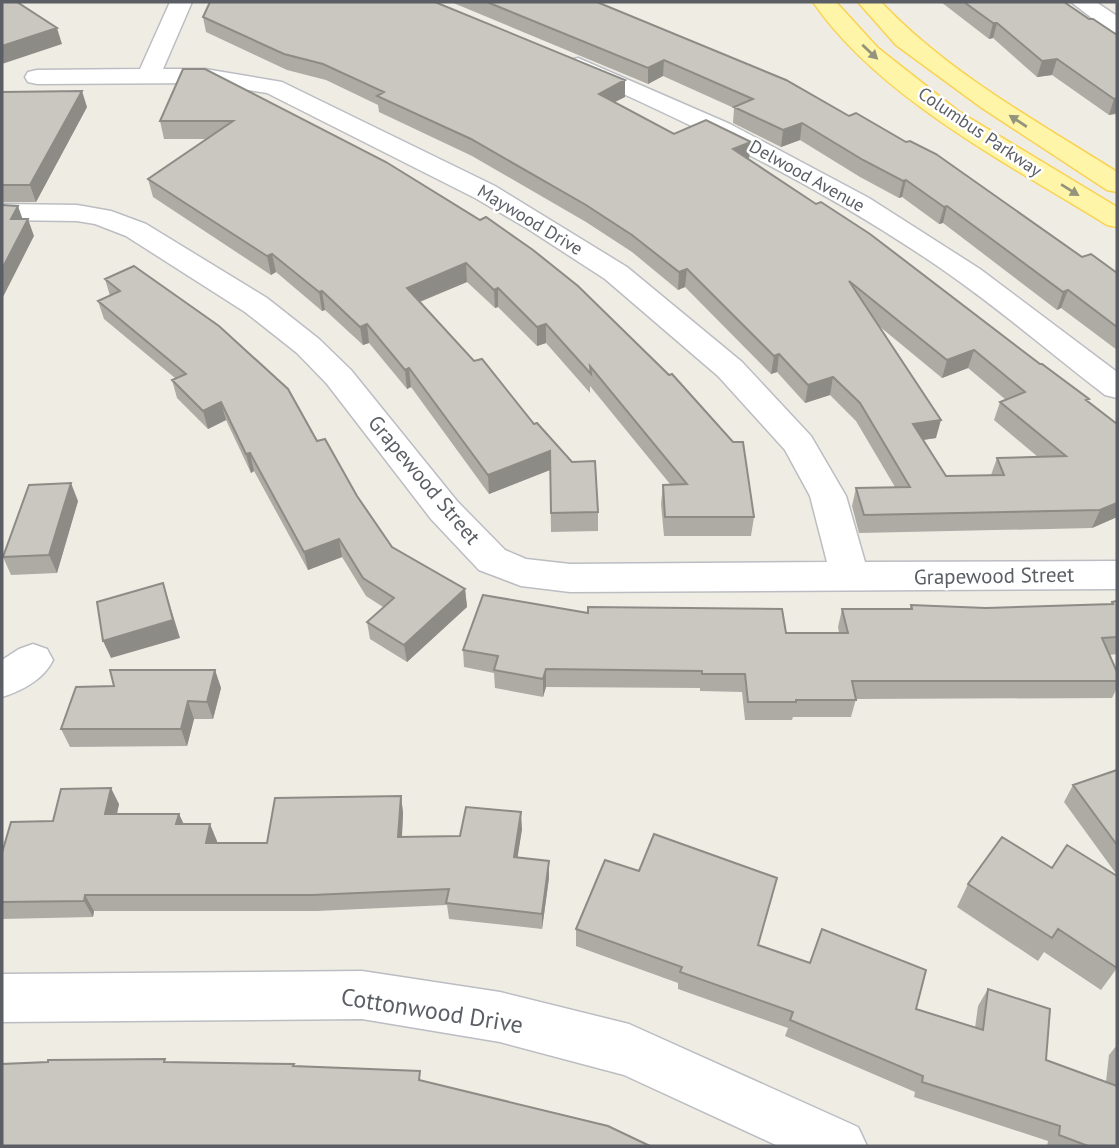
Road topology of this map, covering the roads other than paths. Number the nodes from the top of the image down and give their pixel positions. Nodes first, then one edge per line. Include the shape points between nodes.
1 (181, 2) edge
2 (824, 2) edge
3 (869, 2) edge
4 (1082, 2) edge
5 (1117, 26) edge
6 (555, 55) edge
7 (150, 76) junction
8 (37, 78) dead end
9 (1117, 184) edge
10 (2, 212) edge
11 (1117, 219) edge
12 (1117, 387) edge
13 (1117, 575) edge
14 (850, 578) junction
15 (2, 998) edge
16 (839, 1146) edge

1 - 7 street
2 -> 11 main road, Columbus Parkway via 870,53 949,116
9 -> 3 main road, Columbus Parkway via 904,40
4 - 5 street
6 - 12 street, Delwood Avenue via 653,97 843,193 948,261
7 - 8 street, Maywood Drive
7 - 14 street, Maywood Drive via 242,80 297,97 485,191 616,273 730,369 799,444 828,496
10 - 14 street, Grapewood Street via 102,216 136,230 256,305 339,377 444,510 492,560 520,572 570,578
13 - 14 street, Grapewood Street
15 - 16 street, Cottonwood Drive via 362,995 500,1017 629,1050

